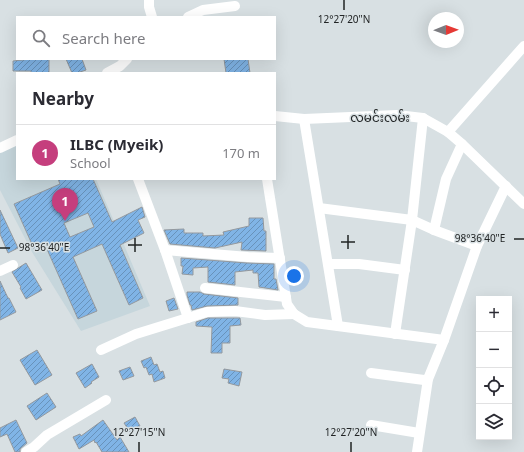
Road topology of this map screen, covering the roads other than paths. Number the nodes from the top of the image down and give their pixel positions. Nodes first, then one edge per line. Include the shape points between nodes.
1 (149, 0) edge
2 (235, 6) dead end
3 (152, 16) edge
4 (190, 16) edge
5 (523, 47) edge
6 (124, 66) edge
7 (109, 72) edge
8 (276, 116) edge
9 (423, 118) junction
10 (304, 119) junction
11 (448, 132) junction
12 (16, 140) edge
13 (462, 144) junction
14 (0, 148) edge
15 (138, 180) edge
16 (267, 180) edge
17 (506, 186) junction
18 (524, 204) edge
19 (319, 208) junction
20 (412, 220) junction
21 (434, 230) junction
22 (477, 246) junction
23 (165, 250) junction
24 (280, 258) junction
25 (328, 264) junction
26 (13, 265) dead end
27 (405, 270) junction
28 (0, 271) edge
29 (205, 288) dead end
30 (286, 297) junction
31 (294, 314) junction
32 (188, 318) junction
33 (338, 326) junction
34 (395, 334) junction
35 (444, 340) junction
36 (101, 350) dead end
37 (371, 373) dead end
38 (428, 379) junction
39 (106, 400) dead end
40 (370, 425) dead end
41 (419, 433) junction
42 (26, 452) edge
43 (417, 452) edge

1 - 3 street
2 - 4 street via 203,10
5 - 11 street
6 - 7 street
8 - 10 street, လမင်းလမ်း
9 - 10 street, လမင်းလမ်း via 397,115
9 - 11 street, လမင်းလမ်း
9 - 20 street
10 - 19 street
11 - 13 street, လမင်းလမ်း
12 - 14 street
13 - 17 street, လမင်းလမ်း
13 - 21 street via 446,179
15 - 23 street
16 - 24 street
17 - 18 street, လမင်းလမ်း
17 - 22 street
19 - 20 street
19 - 25 street
20 - 21 street
20 - 27 street
21 - 22 street
22 - 35 street
23 - 24 street
23 - 32 street
24 - 30 street
25 - 27 street via 359,264
25 - 33 street
26 - 28 street
27 - 34 street
29 - 30 street
30 - 31 street via 287,304
31 - 32 street via 207,312
31 - 33 street via 307,322
32 - 36 street via 136,334
33 - 34 street
34 - 35 street
35 - 38 street
37 - 38 street
38 - 41 street
39 - 42 street via 48,435
40 - 41 street
41 - 43 street

